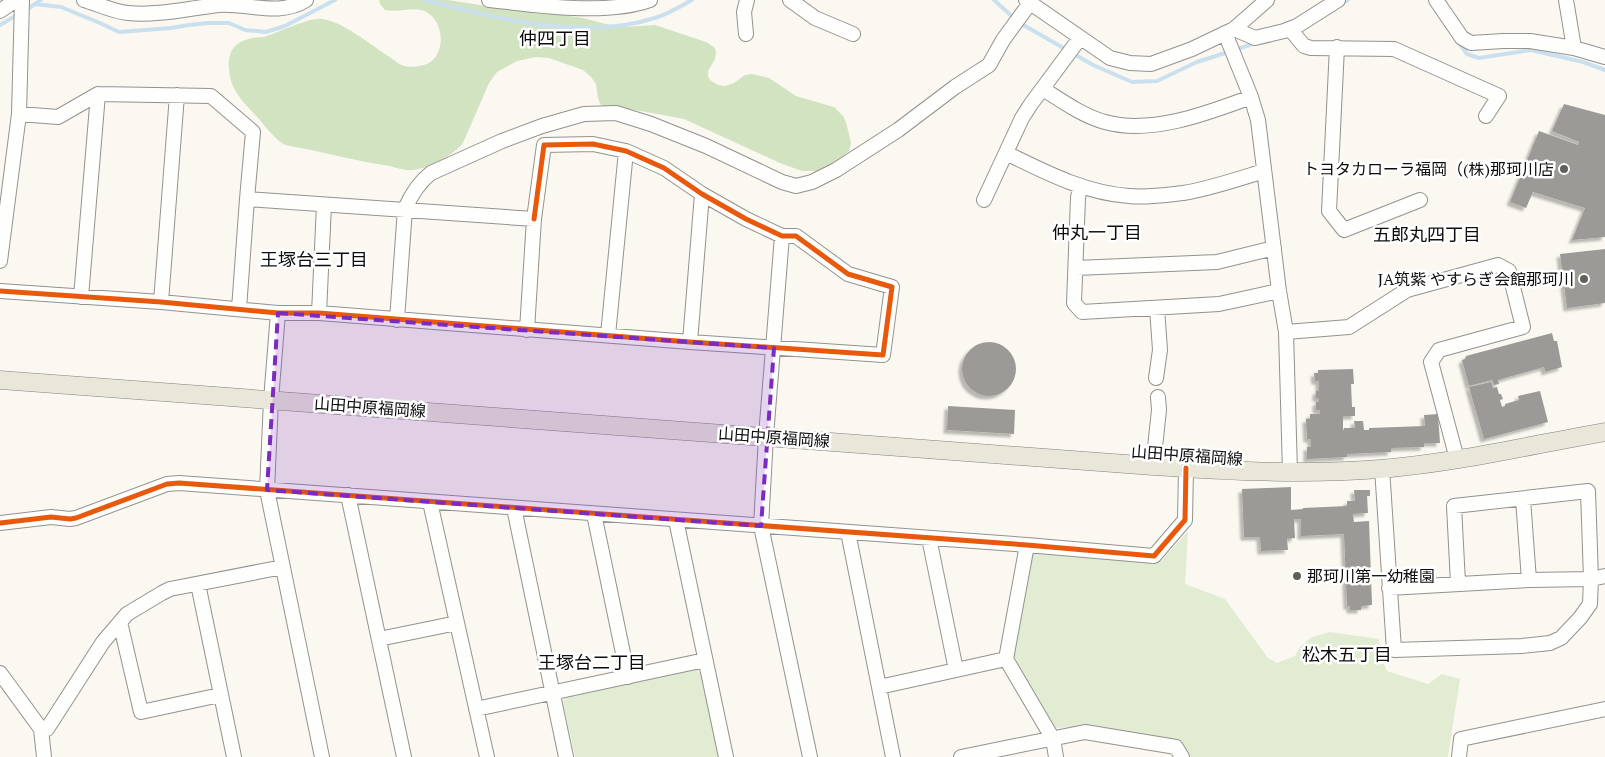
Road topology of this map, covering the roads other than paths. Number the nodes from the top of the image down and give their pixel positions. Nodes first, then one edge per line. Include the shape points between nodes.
1 (16, 0) edge
2 (22, 0) edge
3 (84, 0) edge
4 (306, 0) edge
5 (489, 0) edge
6 (650, 0) edge
7 (746, 0) edge
8 (790, 0) edge
9 (1267, 0) edge
10 (1338, 0) edge
11 (1436, 0) edge
12 (1566, 0) edge
13 (1028, 1) edge
14 (0, 11) edge
15 (1290, 29) junction
16 (1229, 31) junction
17 (746, 34) dead end
18 (853, 34) dead end
19 (1080, 38) junction
20 (1337, 47) junction
21 (1574, 48) junction
22 (1605, 57) edge
23 (1044, 89) junction
24 (98, 94) junction
25 (177, 95) junction
26 (1251, 97) junction
27 (19, 114) junction
28 (1486, 116) dead end
29 (626, 151) junction
30 (1006, 154) junction
31 (1264, 172) junction
32 (1080, 186) junction
33 (702, 194) junction
34 (247, 199) junction
35 (984, 200) dead end
36 (1420, 200) dead end
37 (324, 205) junction
38 (405, 209) junction
39 (3, 214) edge
40 (534, 219) junction
41 (782, 236) junction
42 (1274, 248) junction
43 (0, 261) edge
44 (1076, 268) junction
45 (0, 291) edge
46 (1279, 291) junction
47 (81, 298) junction
48 (161, 302) junction
49 (1157, 308) junction
50 (239, 309) junction
51 (278, 313) junction
52 (319, 313) junction
53 (398, 320) junction
54 (527, 330) junction
55 (1286, 332) junction
56 (608, 335) junction
57 (690, 342) junction
58 (774, 348) junction
59 (1156, 378) dead end
60 (0, 380) edge
61 (1158, 397) dead end
62 (271, 400) junction
63 (1605, 432) edge
64 (766, 436) junction
65 (1457, 459) junction
66 (1153, 466) junction
67 (1186, 468) junction
68 (1382, 468) junction
69 (1290, 472) junction
70 (267, 490) junction
71 (348, 495) junction
72 (1523, 499) junction
73 (430, 502) junction
74 (514, 508) junction
75 (594, 514) junction
76 (676, 520) junction
77 (0, 523) edge
78 (761, 526) junction
79 (848, 532) junction
80 (929, 538) junction
81 (1027, 545) junction
82 (283, 567) junction
83 (1605, 576) edge
84 (1591, 579) junction
85 (1529, 580) junction
86 (1458, 583) junction
87 (198, 584) junction
88 (1389, 588) junction
89 (120, 622) junction
90 (457, 623) junction
91 (379, 639) junction
92 (1006, 659) junction
93 (705, 660) junction
94 (956, 670) junction
95 (0, 673) edge
96 (628, 677) junction
97 (879, 687) junction
98 (553, 694) junction
99 (220, 695) junction
100 (476, 709) junction
101 (1605, 709) edge
102 (41, 730) junction
103 (1053, 739) junction
104 (44, 757) edge
105 (234, 757) edge
106 (322, 757) edge
107 (404, 757) edge
108 (487, 757) edge
109 (566, 757) edge
110 (726, 757) edge
111 (810, 757) edge
112 (893, 757) edge
113 (961, 757) edge
114 (1056, 757) edge
115 (1182, 757) edge
116 (1459, 757) edge

1 - 14 street
2 - 27 street
3 - 4 street via 127,13 176,12 221,5 275,9
5 - 6 street via 612,8
7 - 17 street
8 - 18 street via 815,18
9 - 16 street
10 - 15 street
11 - 21 street via 1462,38 1471,43 1530,42
12 - 21 street
13 - 19 street
13 - 38 street via 989,64 898,130 812,182 796,186 782,182 706,146 616,113 584,114 502,141 431,173 410,196
15 - 16 street via 1255,38
15 - 20 street via 1304,46
16 - 19 street via 1151,64 1110,58
16 - 26 street
19 - 23 street
20 - 28 street via 1394,49 1499,96
20 - 36 street via 1329,211 1344,230
21 - 22 street
23 - 26 street via 1104,122 1129,126 1183,119
23 - 30 street via 1030,104
24 - 25 street
24 - 27 street via 58,117
24 - 47 street
25 - 34 street via 211,96 253,132
25 - 48 street
26 - 31 street via 1258,120
27 - 39 street
29 - 33 street via 664,168
29 - 40 street via 593,144 544,145
29 - 56 street
30 - 32 street
30 - 35 street
31 - 32 street via 1184,193 1160,195 1130,196
31 - 42 street
32 - 44 street
33 - 41 street
33 - 57 street
34 - 37 street
34 - 50 street
37 - 38 street
37 - 52 street
38 - 40 street
38 - 53 street
39 - 43 street
40 - 54 street
41 - 58 street
41 - 58 street via 796,236 848,274 892,286 883,355
42 - 44 street via 1217,262
42 - 46 street
44 - 49 street via 1074,303 1082,312
45 - 47 street
46 - 49 street via 1219,304
46 - 55 street
47 - 48 street
48 - 50 street
49 - 59 street via 1160,350
50 - 51 street
51 - 52 street
51 - 62 street
52 - 53 street
53 - 54 street
54 - 56 street
55 - 65 street via 1349,327 1407,290 1498,265 1509,271 1523,327 1439,350 1431,362
55 - 69 street
56 - 57 street
57 - 58 street
58 - 64 street
60 - 62 main road, 山田中原福岡線
61 - 66 street
62 - 64 main road, 山田中原福岡線
62 - 70 street
63 - 65 main road, 山田中原福岡線
64 - 66 main road, 山田中原福岡線
64 - 78 street
65 - 68 main road, 山田中原福岡線
66 - 67 main road, 山田中原福岡線
67 - 69 main road, 山田中原福岡線
67 - 81 street via 1185,520 1154,556
68 - 69 main road, 山田中原福岡線
68 - 88 street
70 - 71 street
70 - 77 street via 167,484 76,518 51,516
70 - 82 street
71 - 73 street
71 - 91 street
72 - 84 street via 1588,491
72 - 85 street
72 - 86 street via 1454,506
73 - 74 street
73 - 90 street
74 - 75 street
74 - 98 street
75 - 76 street
75 - 96 street
76 - 78 street
76 - 93 street
78 - 79 street
78 - 111 street
79 - 80 street
79 - 97 street
80 - 81 street
80 - 94 street
81 - 92 street
82 - 87 street
82 - 106 street
83 - 84 street
84 - 85 street
84 - 88 street via 1590,604 1561,638 1550,643 1505,647 1394,650
85 - 86 street
86 - 88 street
87 - 89 street via 170,589 127,614
87 - 99 street
89 - 99 street via 141,712
89 - 102 street via 103,642 47,729
90 - 91 street
90 - 100 street
91 - 107 street
92 - 94 street
92 - 103 street
93 - 96 street
93 - 110 street
94 - 97 street
95 - 102 street
96 - 98 street
97 - 112 street
98 - 100 street
98 - 109 street
99 - 105 street
100 - 108 street
101 - 116 street via 1461,739
102 - 104 street
103 - 113 street
103 - 114 street
103 - 115 street via 1085,732 1176,746

